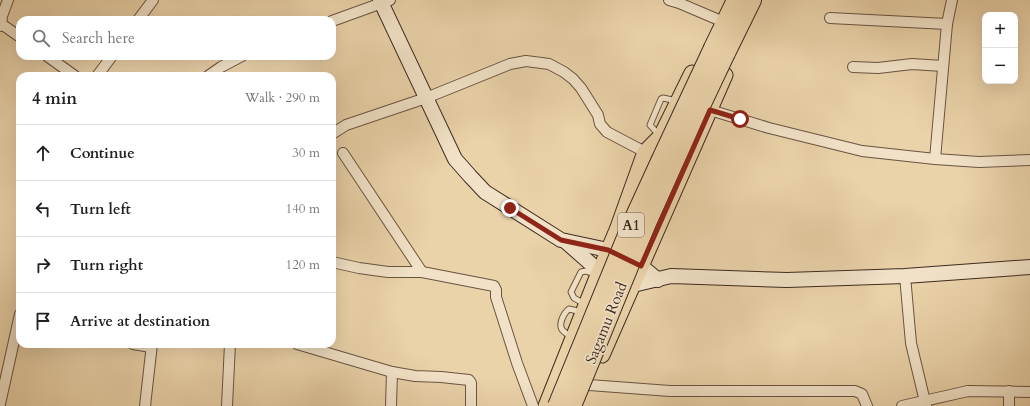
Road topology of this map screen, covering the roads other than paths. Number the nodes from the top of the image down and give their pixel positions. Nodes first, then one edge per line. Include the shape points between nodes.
1 (8, 0) edge
2 (153, 0) edge
3 (668, 0) edge
4 (752, 0) edge
5 (952, 0) edge
6 (384, 1) edge
7 (731, 14) edge
8 (141, 16) edge
9 (830, 18) dead end
10 (336, 19) edge
11 (0, 24) edge
12 (947, 24) junction
13 (16, 34) edge
14 (720, 51) junction
15 (53, 60) edge
16 (109, 60) edge
17 (234, 60) edge
18 (944, 66) junction
19 (853, 67) dead end
20 (69, 72) edge
21 (100, 72) edge
22 (214, 72) edge
23 (426, 98) junction
24 (710, 110) junction
25 (336, 131) edge
26 (645, 152) junction
27 (343, 153) dead end
28 (935, 159) junction
29 (1030, 160) edge
30 (565, 241) junction
31 (608, 250) junction
32 (336, 263) edge
33 (641, 266) junction
34 (1030, 267) edge
35 (422, 272) junction
36 (598, 273) junction
37 (905, 276) junction
38 (658, 280) junction
39 (633, 285) junction
40 (16, 337) edge
41 (151, 348) edge
42 (230, 348) edge
43 (311, 348) edge
44 (392, 372) junction
45 (589, 384) junction
46 (1009, 391) junction
47 (1030, 392) edge
48 (926, 403) edge
49 (0, 404) edge
50 (145, 406) edge
51 (227, 406) edge
52 (391, 406) edge
53 (471, 406) edge
54 (533, 406) edge
55 (546, 406) edge
56 (558, 406) edge
57 (572, 406) edge
58 (581, 406) edge
59 (867, 406) edge
60 (902, 406) edge
61 (1009, 406) edge

1 - 11 street
2 - 8 street
3 - 7 street
4 - 7 highway, Sagamu Road / A1
5 - 12 street
6 - 10 street
6 - 23 main road
7 - 14 highway, Sagamu Road / A1
7 - 24 main road via 740,39
7 - 26 main road via 678,101 661,136
9 - 12 street
11 - 13 street
12 - 18 street
14 - 56 highway, Sagamu Road / A1, bridge via 662,157 634,218
14 - 57 highway, Sagamu Road / A1, bridge
15 - 20 street
16 - 21 street
17 - 22 street
18 - 19 street via 912,64 878,68
18 - 28 street
23 - 25 street via 346,125
23 - 26 street via 510,64 526,60 549,64 564,72 581,88 607,132
23 - 30 main road via 456,159 485,192
24 - 28 street via 769,128 862,151
24 - 33 main road
26 - 31 main road
27 - 35 street
28 - 29 street via 979,162
30 - 31 main road
30 - 36 main road
31 - 33 main road
31 - 36 main road
32 - 35 street via 388,272
33 - 38 main road
33 - 39 main road
34 - 37 main road
35 - 54 street via 494,286 516,363
36 - 39 main road
36 - 55 main road
37 - 38 main road via 787,280 671,276
37 - 48 street via 911,343
38 - 39 main road
39 - 45 main road
40 - 49 street
41 - 50 street
42 - 51 street
43 - 44 street
44 - 52 street
44 - 53 street via 469,380
45 - 58 main road
45 - 59 street via 670,392 855,391 862,394
46 - 47 street
46 - 48 street via 968,391
46 - 61 street
48 - 60 street

